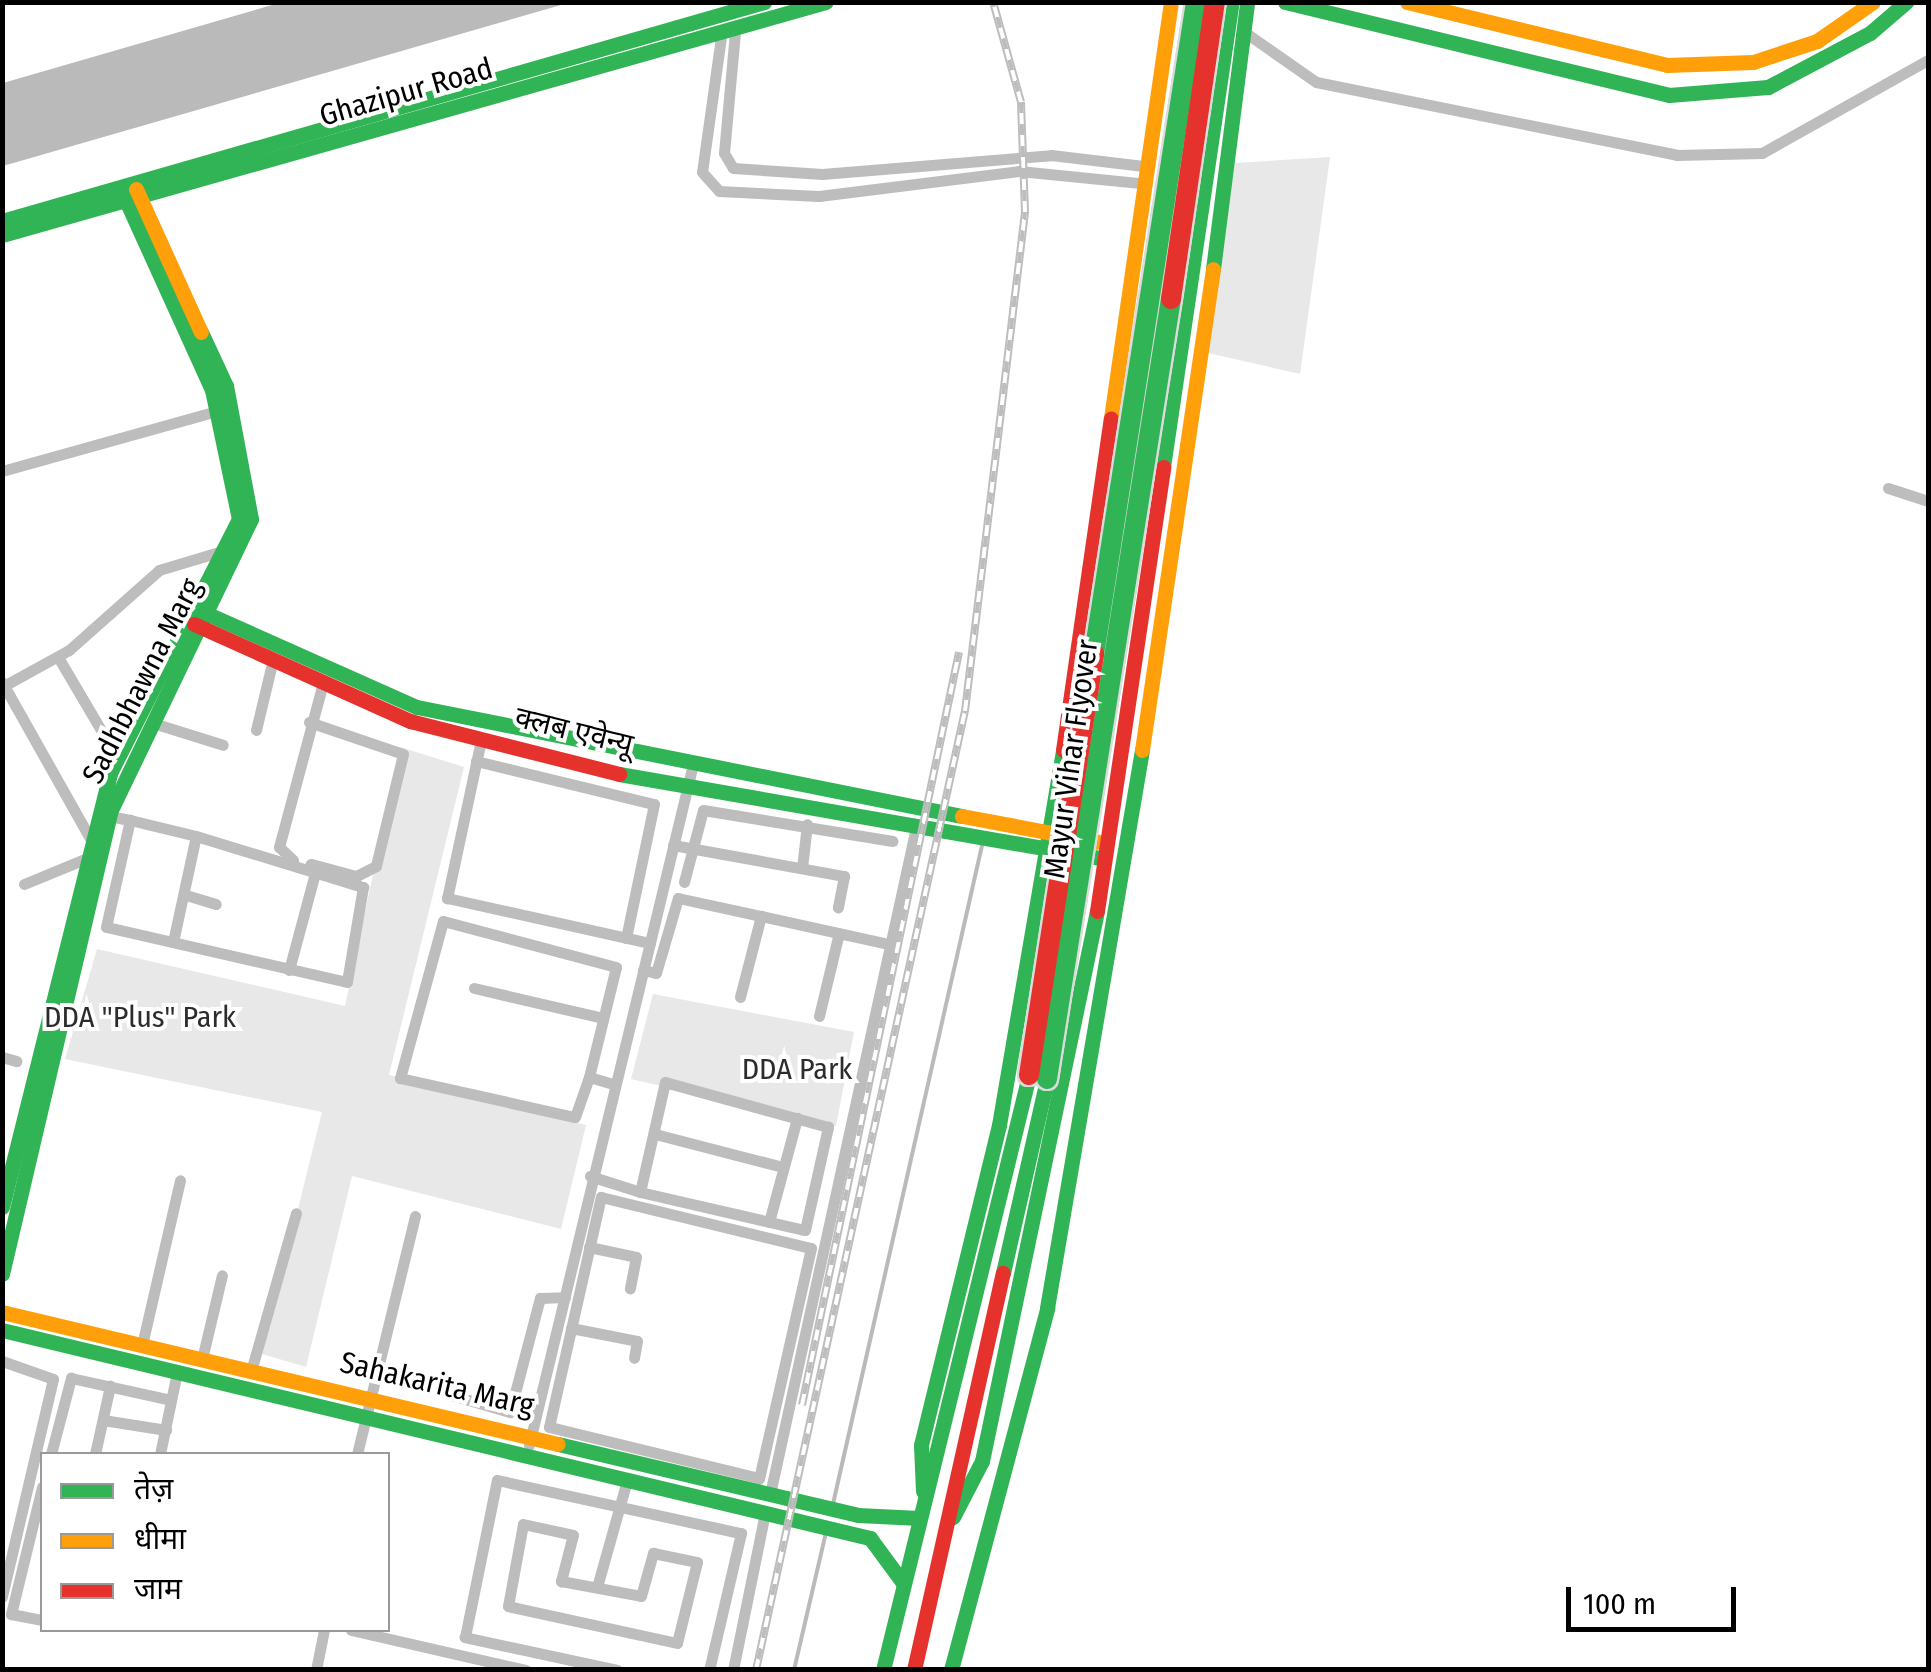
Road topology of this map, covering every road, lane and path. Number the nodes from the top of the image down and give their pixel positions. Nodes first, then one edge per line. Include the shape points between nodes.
1 (764, 2) edge
2 (826, 2) edge
3 (1171, 2) edge
4 (1196, 2) edge
5 (1215, 2) edge
6 (1232, 2) edge
7 (1246, 2) edge
8 (1286, 2) edge
9 (1407, 2) edge
10 (1874, 2) edge
11 (1906, 2) edge
12 (726, 14) edge
13 (1243, 30) junction
14 (1928, 60) edge
15 (726, 161) junction
16 (1142, 175) junction
17 (708, 182) junction
18 (132, 197) junction
19 (2, 221) edge
20 (2, 235) edge
21 (218, 410) junction
22 (2, 471) edge
23 (1888, 488) dead end
24 (1928, 500) edge
25 (229, 549) junction
26 (1156, 588) junction
27 (200, 618) junction
28 (58, 656) junction
29 (273, 659) junction
30 (323, 684) junction
31 (3, 685) edge
32 (309, 722) junction
33 (153, 723) junction
34 (256, 730) dead end
35 (481, 740) junction
36 (223, 745) dead end
37 (118, 759) junction
38 (476, 762) junction
39 (689, 778) junction
40 (120, 818) junction
41 (808, 824) junction
42 (916, 827) junction
43 (962, 827) junction
44 (196, 836) junction
45 (892, 841) dead end
46 (1049, 842) junction
47 (673, 845) junction
48 (691, 848) junction
49 (89, 849) junction
50 (1102, 850) junction
51 (802, 868) junction
52 (314, 873) junction
53 (684, 882) dead end
54 (24, 884) dead end
55 (186, 895) junction
56 (216, 904) dead end
57 (838, 907) dead end
58 (761, 916) junction
59 (840, 933) junction
60 (626, 938) junction
61 (173, 942) junction
62 (650, 943) junction
63 (890, 944) junction
64 (289, 970) junction
65 (643, 970) junction
66 (1026, 976) junction
67 (1086, 984) junction
68 (474, 988) dead end
69 (740, 997) dead end
70 (819, 1016) dead end
71 (603, 1018) junction
72 (589, 1076) junction
73 (614, 1084) junction
74 (797, 1118) junction
75 (655, 1134) junction
76 (782, 1167) junction
77 (590, 1176) junction
78 (180, 1180) dead end
79 (640, 1192) junction
80 (584, 1203) junction
81 (598, 1206) junction
82 (2, 1207) edge
83 (296, 1213) dead end
84 (415, 1216) dead end
85 (769, 1222) junction
86 (589, 1247) junction
87 (2, 1274) edge
88 (222, 1275) dead end
89 (630, 1288) dead end
90 (565, 1297) junction
91 (2, 1312) edge
92 (571, 1328) junction
93 (2, 1330) edge
94 (142, 1345) junction
95 (634, 1358) dead end
96 (202, 1359) junction
97 (2, 1361) edge
98 (252, 1371) junction
99 (178, 1372) junction
100 (110, 1386) junction
101 (448, 1394) dead end
102 (172, 1400) junction
103 (368, 1408) junction
104 (103, 1420) junction
105 (166, 1430) junction
106 (535, 1436) junction
107 (51, 1452) edge
108 (95, 1452) edge
109 (160, 1452) edge
110 (358, 1452) edge
111 (627, 1480) junction
112 (40, 1495) edge
113 (768, 1503) junction
114 (619, 1507) junction
115 (921, 1512) junction
116 (953, 1517) junction
117 (855, 1524) junction
118 (904, 1584) junction
119 (597, 1587) junction
120 (2, 1597) edge
121 (40, 1620) edge
122 (324, 1632) edge
123 (360, 1632) edge
124 (316, 1670) edge
125 (526, 1670) edge
126 (617, 1670) edge
127 (709, 1670) edge
128 (732, 1670) edge
129 (883, 1670) edge
130 (914, 1670) edge
131 (951, 1670) edge

1 - 12 main road, Ghazipur Road
2 - 12 main road, Ghazipur Road
3 - 16 main road
4 - 115 main road, Mayur Vihar Flyover, bridge via 1029,1074
5 - 116 main road, Mayur Vihar Flyover, bridge via 1072,971 969,1416
6 - 26 main road
7 - 13 main road
8 - 11 main road via 1668,95 1768,87 1832,57
9 - 10 main road via 1667,66 1753,62 1817,41
12 - 15 street
12 - 17 street
12 - 18 main road, Ghazipur Road
13 - 14 street via 1316,82 1677,155 1762,153
13 - 26 main road
15 - 16 street via 750,173 822,174 1051,155
15 - 17 street
16 - 17 street via 1019,171 785,196 725,192
16 - 46 main road
18 - 19 main road, Ghazipur Road
18 - 20 main road, Ghazipur Road
18 - 21 main road, Sadhbhawna Marg
18 - 27 main road, Sadhbhawna Marg via 226,386 246,475 251,519
21 - 22 street
21 - 25 main road, Sadhbhawna Marg via 238,519
23 - 24 street
25 - 27 main road, Sadhbhawna Marg
25 - 28 street via 159,570
26 - 50 main road
26 - 131 main road via 1050,1290
27 - 29 main road, क्लब एवेन्यू
27 - 33 main road, Sadhbhawna Marg
27 - 37 main road, Sadhbhawna Marg
27 - 39 main road, क्लब एवेन्यू via 417,707
28 - 31 street
28 - 37 street
29 - 30 main road, क्लब एवेन्यू
29 - 34 street
30 - 32 street
30 - 35 main road, क्लब एवेन्यू
31 - 49 street
32 - 32 street via 404,754 379,859 362,875 288,858 279,847
33 - 36 street
33 - 40 main road, Sadhbhawna Marg
35 - 38 street
35 - 39 main road, क्लब एवेन्यू
37 - 49 main road, Sadhbhawna Marg
38 - 60 street via 654,804
38 - 60 street via 446,898
39 - 42 main road, क्लब एवेन्यू
39 - 43 main road, क्लब एवेन्यू
39 - 47 street
40 - 44 street
40 - 61 street via 104,923
40 - 87 main road, Sadhbhawna Marg
41 - 45 street
41 - 48 street via 704,810
41 - 51 street
42 - 43 main road, क्लब एवेन्यू
42 - 63 street
43 - 46 main road
44 - 52 street
44 - 55 street
46 - 50 main road
46 - 66 main road
47 - 48 street
47 - 62 street
48 - 51 street
48 - 53 street
49 - 54 street
49 - 82 main road, Sadhbhawna Marg
50 - 67 main road
51 - 57 street via 844,876
52 - 64 street
52 - 64 street via 363,887 348,982
55 - 56 street
55 - 61 street
58 - 59 street
58 - 65 street via 678,898 656,973
58 - 69 street
59 - 63 street
59 - 70 street
60 - 62 street
61 - 64 street
62 - 65 street
63 - 113 street
65 - 73 street
66 - 67 main road via 1056,957
66 - 115 main road via 921,1445
67 - 116 main road via 982,1461
68 - 71 street
71 - 72 street
71 - 72 street via 616,967 443,921 400,1078 575,1117
72 - 73 street
73 - 77 street
74 - 75 street via 665,1082
74 - 76 street
74 - 85 street via 828,1127 805,1230
75 - 76 street
75 - 79 street
76 - 85 street
77 - 79 street
77 - 80 street
78 - 94 street
79 - 85 street
80 - 81 street
80 - 90 street
81 - 86 street
81 - 106 street via 600,1197 641,1204 811,1248 758,1478
83 - 98 street
84 - 103 street
86 - 89 street via 636,1257
86 - 92 street
88 - 96 street
90 - 101 street via 540,1298 510,1412
90 - 106 street
91 - 94 main road, Sahakarita Marg
92 - 95 street via 637,1340
92 - 106 street
93 - 99 main road, Sahakarita Marg
94 - 96 main road, Sahakarita Marg
96 - 98 main road, Sahakarita Marg
97 - 120 street via 52,1380
98 - 103 main road, Sahakarita Marg
99 - 102 street
99 - 103 main road, Sahakarita Marg
100 - 102 street
100 - 104 street
100 - 107 street via 69,1380
102 - 105 street
103 - 106 main road, Sahakarita Marg
103 - 110 street
104 - 105 street
104 - 108 street
105 - 109 street
106 - 111 main road, Sahakarita Marg
106 - 113 main road, Sahakarita Marg
111 - 113 main road, Sahakarita Marg
111 - 114 street
112 - 121 street via 11,1614
113 - 117 main road, Sahakarita Marg
113 - 128 street
114 - 119 street
114 - 126 street via 497,1480 464,1636
114 - 127 street via 741,1534
115 - 117 main road
115 - 118 main road
116 - 130 main road
117 - 118 main road via 880,1546
118 - 129 main road
119 - 119 street via 641,1596 654,1552 697,1562 677,1643 658,1639 508,1606 523,1524 572,1535 561,1581
122 - 124 street
123 - 125 street

